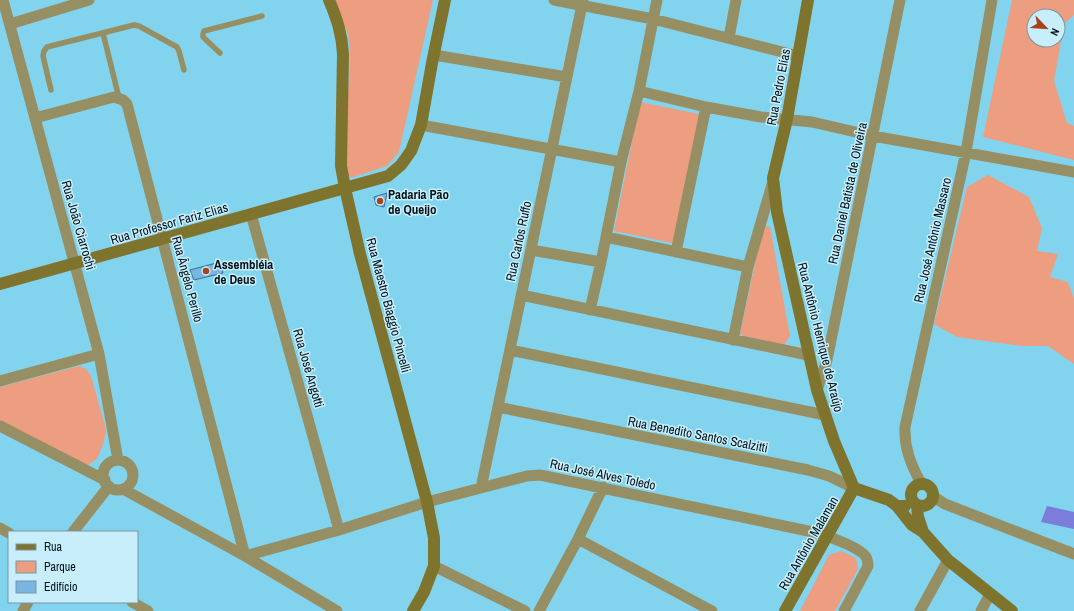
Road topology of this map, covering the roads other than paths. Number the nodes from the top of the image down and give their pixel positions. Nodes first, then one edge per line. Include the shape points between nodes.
1 (3, 0) edge
2 (89, 0) edge
3 (329, 0) edge
4 (445, 0) edge
5 (554, 0) edge
6 (657, 0) edge
7 (736, 0) edge
8 (808, 0) edge
9 (900, 0) edge
10 (992, 0) edge
11 (582, 2) edge
12 (262, 16) dead end
13 (653, 19) junction
14 (10, 24) junction
15 (103, 33) junction
16 (729, 38) junction
17 (220, 53) dead end
18 (434, 55) junction
19 (798, 56) junction
20 (184, 70) dead end
21 (567, 77) junction
22 (51, 90) dead end
23 (639, 91) junction
24 (119, 98) junction
25 (706, 107) junction
26 (35, 118) junction
27 (787, 119) junction
28 (421, 124) junction
29 (873, 136) junction
30 (552, 149) junction
31 (966, 152) junction
32 (621, 162) junction
33 (1074, 172) edge
34 (773, 178) junction
35 (345, 188) junction
36 (777, 212) joint
37 (251, 214) junction
38 (606, 237) junction
39 (163, 239) junction
40 (531, 250) junction
41 (676, 252) junction
42 (601, 262) junction
43 (76, 264) junction
44 (748, 267) junction
45 (0, 284) edge
46 (521, 295) junction
47 (590, 310) junction
48 (733, 340) junction
49 (510, 350) junction
50 (99, 354) junction
51 (808, 355) junction
52 (0, 381) edge
53 (817, 390) junction
54 (498, 407) junction
55 (825, 416) junction
56 (0, 426) edge
57 (118, 460) junction
58 (107, 483) junction
59 (921, 483) junction
60 (481, 488) junction
61 (603, 488) junction
62 (854, 488) junction
63 (123, 489) junction
64 (934, 497) junction
65 (427, 502) junction
66 (915, 502) junction
67 (893, 503) junction
68 (339, 530) junction
69 (74, 531) edge
70 (923, 532) junction
71 (828, 536) junction
72 (578, 539) junction
73 (1074, 554) edge
74 (244, 556) junction
75 (948, 560) junction
76 (434, 566) junction
77 (990, 594) junction
78 (134, 603) edge
79 (148, 611) edge
80 (337, 611) edge
81 (413, 611) edge
82 (525, 611) edge
83 (539, 611) edge
84 (712, 611) edge
85 (785, 611) edge
86 (844, 611) edge
87 (920, 611) edge
88 (980, 611) edge
89 (1012, 611) edge

1 - 14 street, Rua João Ciarrochi
2 - 14 street
3 - 35 street, Rua Maestro Biaggio Pincelli via 342,36 344,54 341,166
4 - 18 street, Rua Professor Fariz Elias
5 - 11 street
6 - 13 street
7 - 16 street
8 - 19 street, Rua Pedro Elías
9 - 29 street, Rua Daniel Batista de Oliveira
10 - 31 street, Rua José Antônio Massaro
11 - 13 street
11 - 21 street, Rua Carlos Ruffo
12 - 17 lane via 204,31 203,37
13 - 16 street
13 - 23 street
14 - 26 street, Rua João Ciarrochi
15 - 20 lane via 139,26 177,47
15 - 22 lane via 47,47 43,56
15 - 24 lane
16 - 19 street
18 - 21 street
18 - 28 street, Rua Professor Fariz Elias
19 - 27 street, Rua Pedro Elías
21 - 30 street, Rua Carlos Ruffo
23 - 25 street
23 - 32 street
24 - 26 street via 114,96
24 - 39 street, Rua Ângelo Perillo via 127,104
25 - 27 street
25 - 41 street
26 - 43 street, Rua João Ciarrochi
27 - 29 street
27 - 34 street, Rua Pedro Elías
28 - 30 street
28 - 35 street, Rua Professor Fariz Elias via 411,151 401,165 388,176
29 - 31 street
29 - 53 street, Rua Daniel Batista de Oliveira via 826,360
30 - 32 street
30 - 40 street, Rua Carlos Ruffo
31 - 33 street
31 - 59 street, Rua José Antônio Massaro via 905,428 904,440 908,455
32 - 38 street
34 - 36 street, Rua Pedro Elías
34 - 44 street, Rua Pedro Elías
35 - 37 street, Rua Professor Fariz Elias
35 - 65 street, Rua Maestro Biaggio Pincelli via 360,254
36 - 51 street, Rua Antônio Henrique de Araújo
37 - 39 street, Rua Professor Fariz Elias
37 - 68 street, Rua José Angotti
38 - 41 street
38 - 42 street
39 - 43 street, Rua Professor Fariz Elias
39 - 74 street, Rua Ângelo Perillo
40 - 42 street
40 - 46 street, Rua Carlos Ruffo
41 - 44 street
42 - 47 street
43 - 45 street, Rua Professor Fariz Elias
43 - 50 street, Rua João Ciarrochi
44 - 48 street, Rua Pedro Elías
46 - 47 street
46 - 49 street, Rua Carlos Ruffo
47 - 48 street
48 - 51 street
49 - 54 street, Rua Carlos Ruffo
49 - 55 street
50 - 52 street
50 - 57 street, Rua João Ciarrochi
51 - 53 street, Rua Antônio Henrique de Araújo
53 - 55 street, Rua Antônio Henrique de Araújo
54 - 60 street, Rua Carlos Ruffo
54 - 62 street, Rua Benedito Santos Scalzitti via 808,470 829,476
55 - 62 street, Rua Antônio Henrique de Araújo
56 - 58 street
57 - 58 street via 106,466 104,470
57 - 63 street via 127,462 133,475 130,484
58 - 63 street via 118,490
58 - 69 street
59 - 64 street via 931,487
59 - 66 street via 912,490
60 - 61 street, Rua José Alves Toledo via 526,476 540,475
60 - 65 street, Rua José Alves Toledo
61 - 71 street, Rua José Alves Toledo
61 - 72 street
62 - 67 street, Rua Benedito Santos Scalzitti
62 - 71 street, Rua Antônio Malaman
63 - 74 street
64 - 66 street via 929,504 921,506
64 - 73 street via 945,504
65 - 68 street, Rua José Alves Toledo
65 - 76 street, Rua Maestro Biaggio Pincelli via 434,538
66 - 67 street, Rua Benedito Santos Scalzitti via 903,506
66 - 70 street
67 - 70 street via 912,525
68 - 74 street, Rua José Alves Toledo
70 - 75 street
71 - 85 street, Rua Antônio Malaman
71 - 86 street, Rua José Alves Toledo via 863,553 868,561 868,566
72 - 83 street
72 - 84 street
74 - 80 street
75 - 77 street
75 - 87 street
76 - 81 street, Rua Maestro Biaggio Pincelli
76 - 82 street
77 - 88 street
77 - 89 street
78 - 79 street

